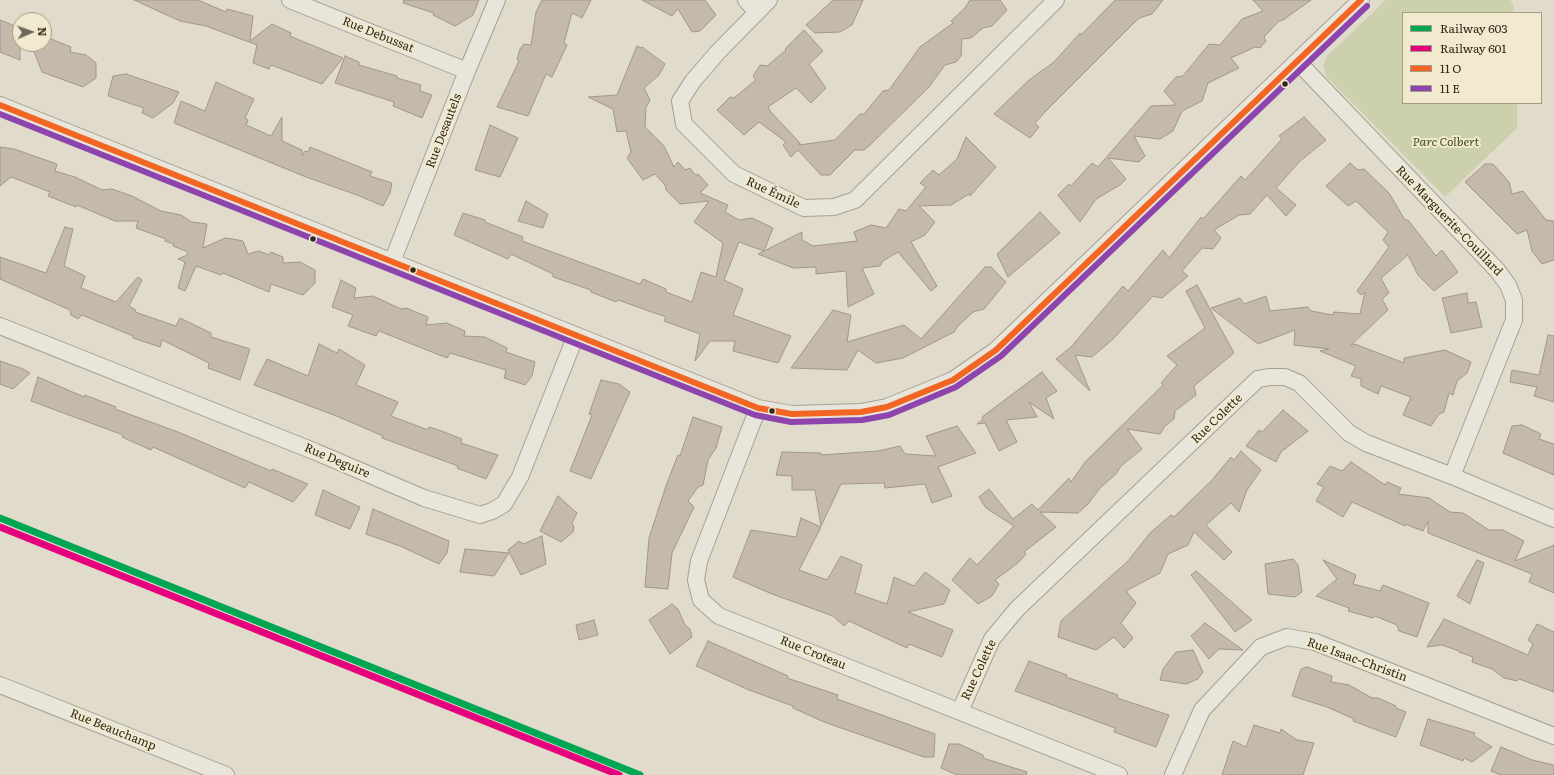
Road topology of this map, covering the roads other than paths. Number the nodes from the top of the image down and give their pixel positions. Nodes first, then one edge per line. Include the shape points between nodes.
1 (290, 0) edge
2 (497, 0) edge
3 (769, 0) edge
4 (1056, 0) edge
5 (1361, 0) edge
6 (751, 6) edge
7 (1298, 62) junction
8 (467, 71) junction
9 (0, 105) edge
10 (392, 262) junction
11 (0, 326) edge
12 (576, 335) junction
13 (758, 408) junction
14 (1452, 476) junction
15 (1554, 519) edge
16 (0, 685) edge
17 (960, 711) junction
18 (1554, 736) edge
19 (226, 775) edge
20 (1119, 775) edge
21 (1173, 775) edge

1 - 8 street, Rue Debussat
2 - 8 street, Rue Desautels
3 - 6 street, Rue Émile
4 - 6 street, Rue Émile via 855,200 834,207 804,208 734,174 684,124 680,101
5 - 7 street
7 - 13 street via 996,350 953,380 887,407 861,412 792,414
7 - 14 street, Rue Marguerite-Couillard via 1497,270 1508,285 1514,300 1514,320
8 - 10 street, Rue Desautels
9 - 10 street
10 - 12 street
11 - 12 street, Rue Deguire via 316,452 424,498 480,515 504,504 520,477
12 - 13 street
13 - 17 street, Rue Croteau via 699,562 696,580 701,600 719,616
14 - 15 street, Rue Colette
14 - 17 street, Rue Colette via 1366,443 1349,433 1299,383 1285,377 1258,379 1017,609 992,639
16 - 19 street, Rue Beauchamp
17 - 20 street, Rue Croteau
18 - 21 street, Rue Isaac-Christin via 1315,642 1287,637 1261,647 1202,710

